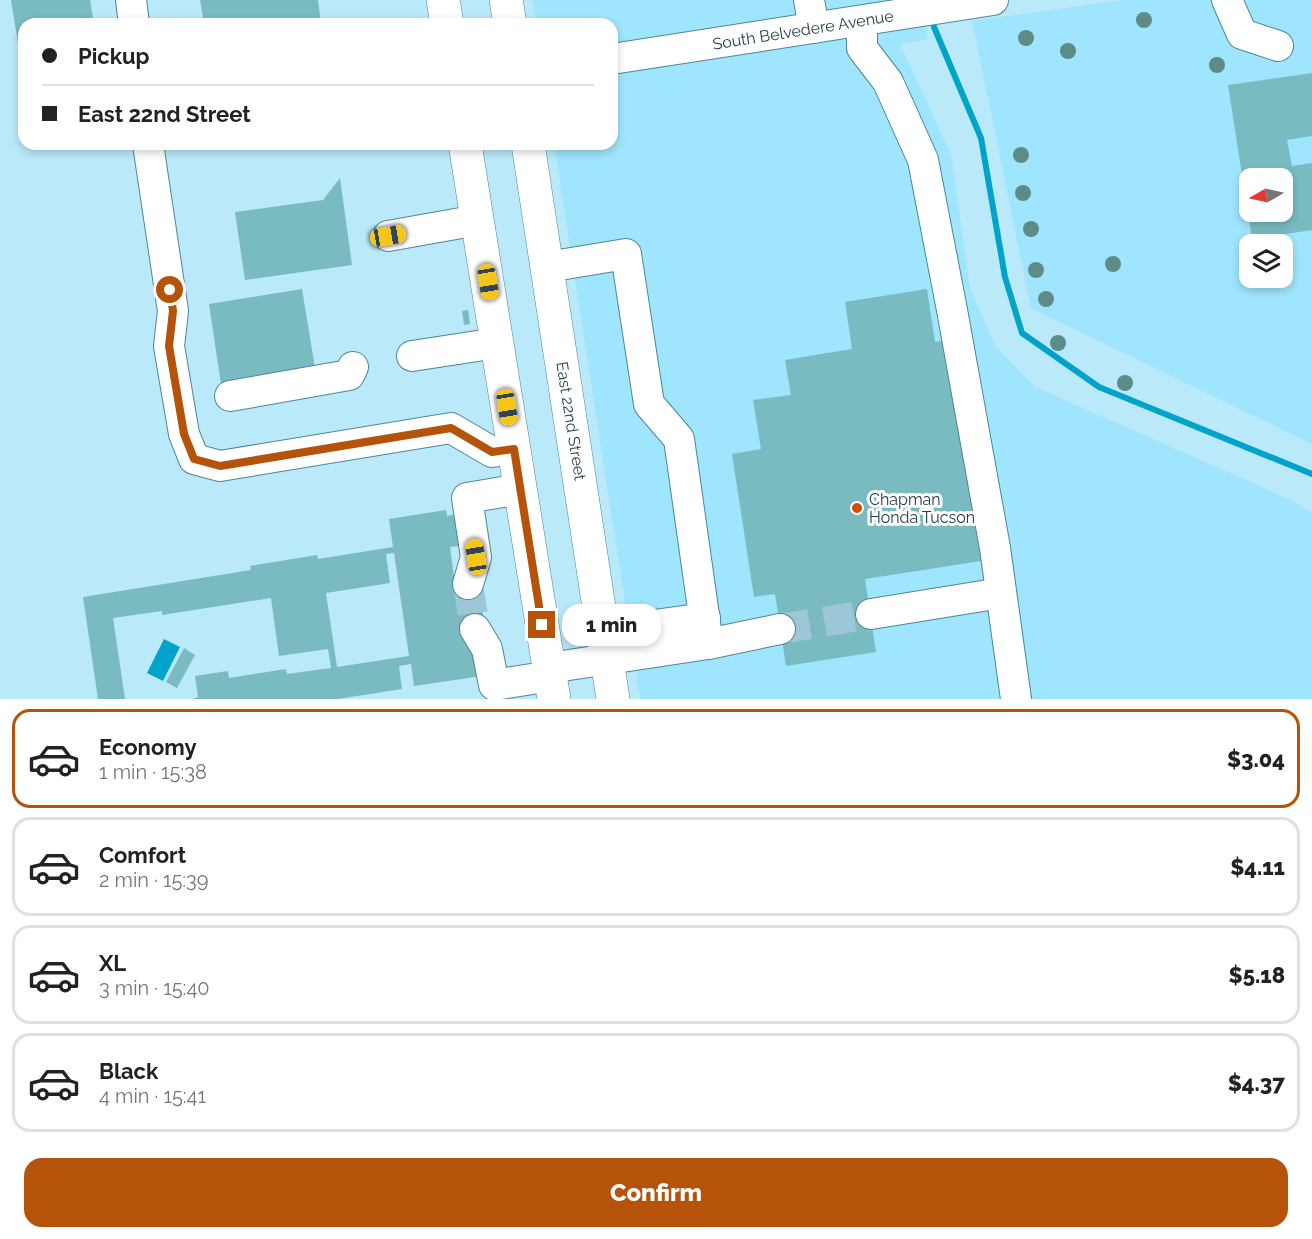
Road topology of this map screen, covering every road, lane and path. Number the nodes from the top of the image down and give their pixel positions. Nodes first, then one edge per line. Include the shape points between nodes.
1 (131, 0) edge
2 (443, 0) edge
3 (506, 0) edge
4 (993, 0) edge
5 (1227, 0) edge
6 (948, 3) edge
7 (812, 14) edge
8 (133, 18) edge
9 (446, 18) edge
10 (509, 18) edge
11 (862, 21) junction
12 (1278, 46) dead end
13 (618, 58) edge
14 (149, 150) edge
15 (466, 150) edge
16 (529, 150) edge
17 (478, 220) junction
18 (388, 236) dead end
19 (547, 267) junction
20 (497, 344) junction
21 (412, 356) dead end
22 (353, 367) dead end
23 (230, 396) dead end
24 (514, 449) junction
25 (520, 489) junction
26 (468, 584) tunnel mouth
27 (1001, 593) junction
28 (871, 614) tunnel mouth
29 (475, 629) tunnel mouth
30 (780, 629) tunnel mouth
31 (706, 631) junction
32 (605, 645) junction
33 (551, 681) edge
34 (613, 699) edge
35 (1016, 699) edge

1 - 8 street
2 - 9 main road
3 - 10 main road
4 - 6 street, South Belvedere Avenue
5 - 12 street via 1242,34
6 - 11 street, South Belvedere Avenue
7 - 11 street, South Belvedere Avenue
7 - 13 street, South Belvedere Avenue
11 - 27 street via 862,48 888,82 923,160
14 - 24 street via 173,311 169,346 184,434 194,459 220,466 451,428 492,452
15 - 17 main road
16 - 19 main road, East 22nd Street
17 - 18 street
17 - 20 main road
19 - 31 street via 626,254 649,404 679,439
19 - 32 main road, East 22nd Street
20 - 21 street
20 - 24 main road
22 - 23 street via 349,375
24 - 25 main road
25 - 26 street via 467,498 476,557
25 - 33 main road
27 - 28 street
27 - 35 street
29 - 33 street via 487,649 494,685
30 - 31 street
31 - 32 street
32 - 33 street
32 - 34 main road, East 22nd Street

